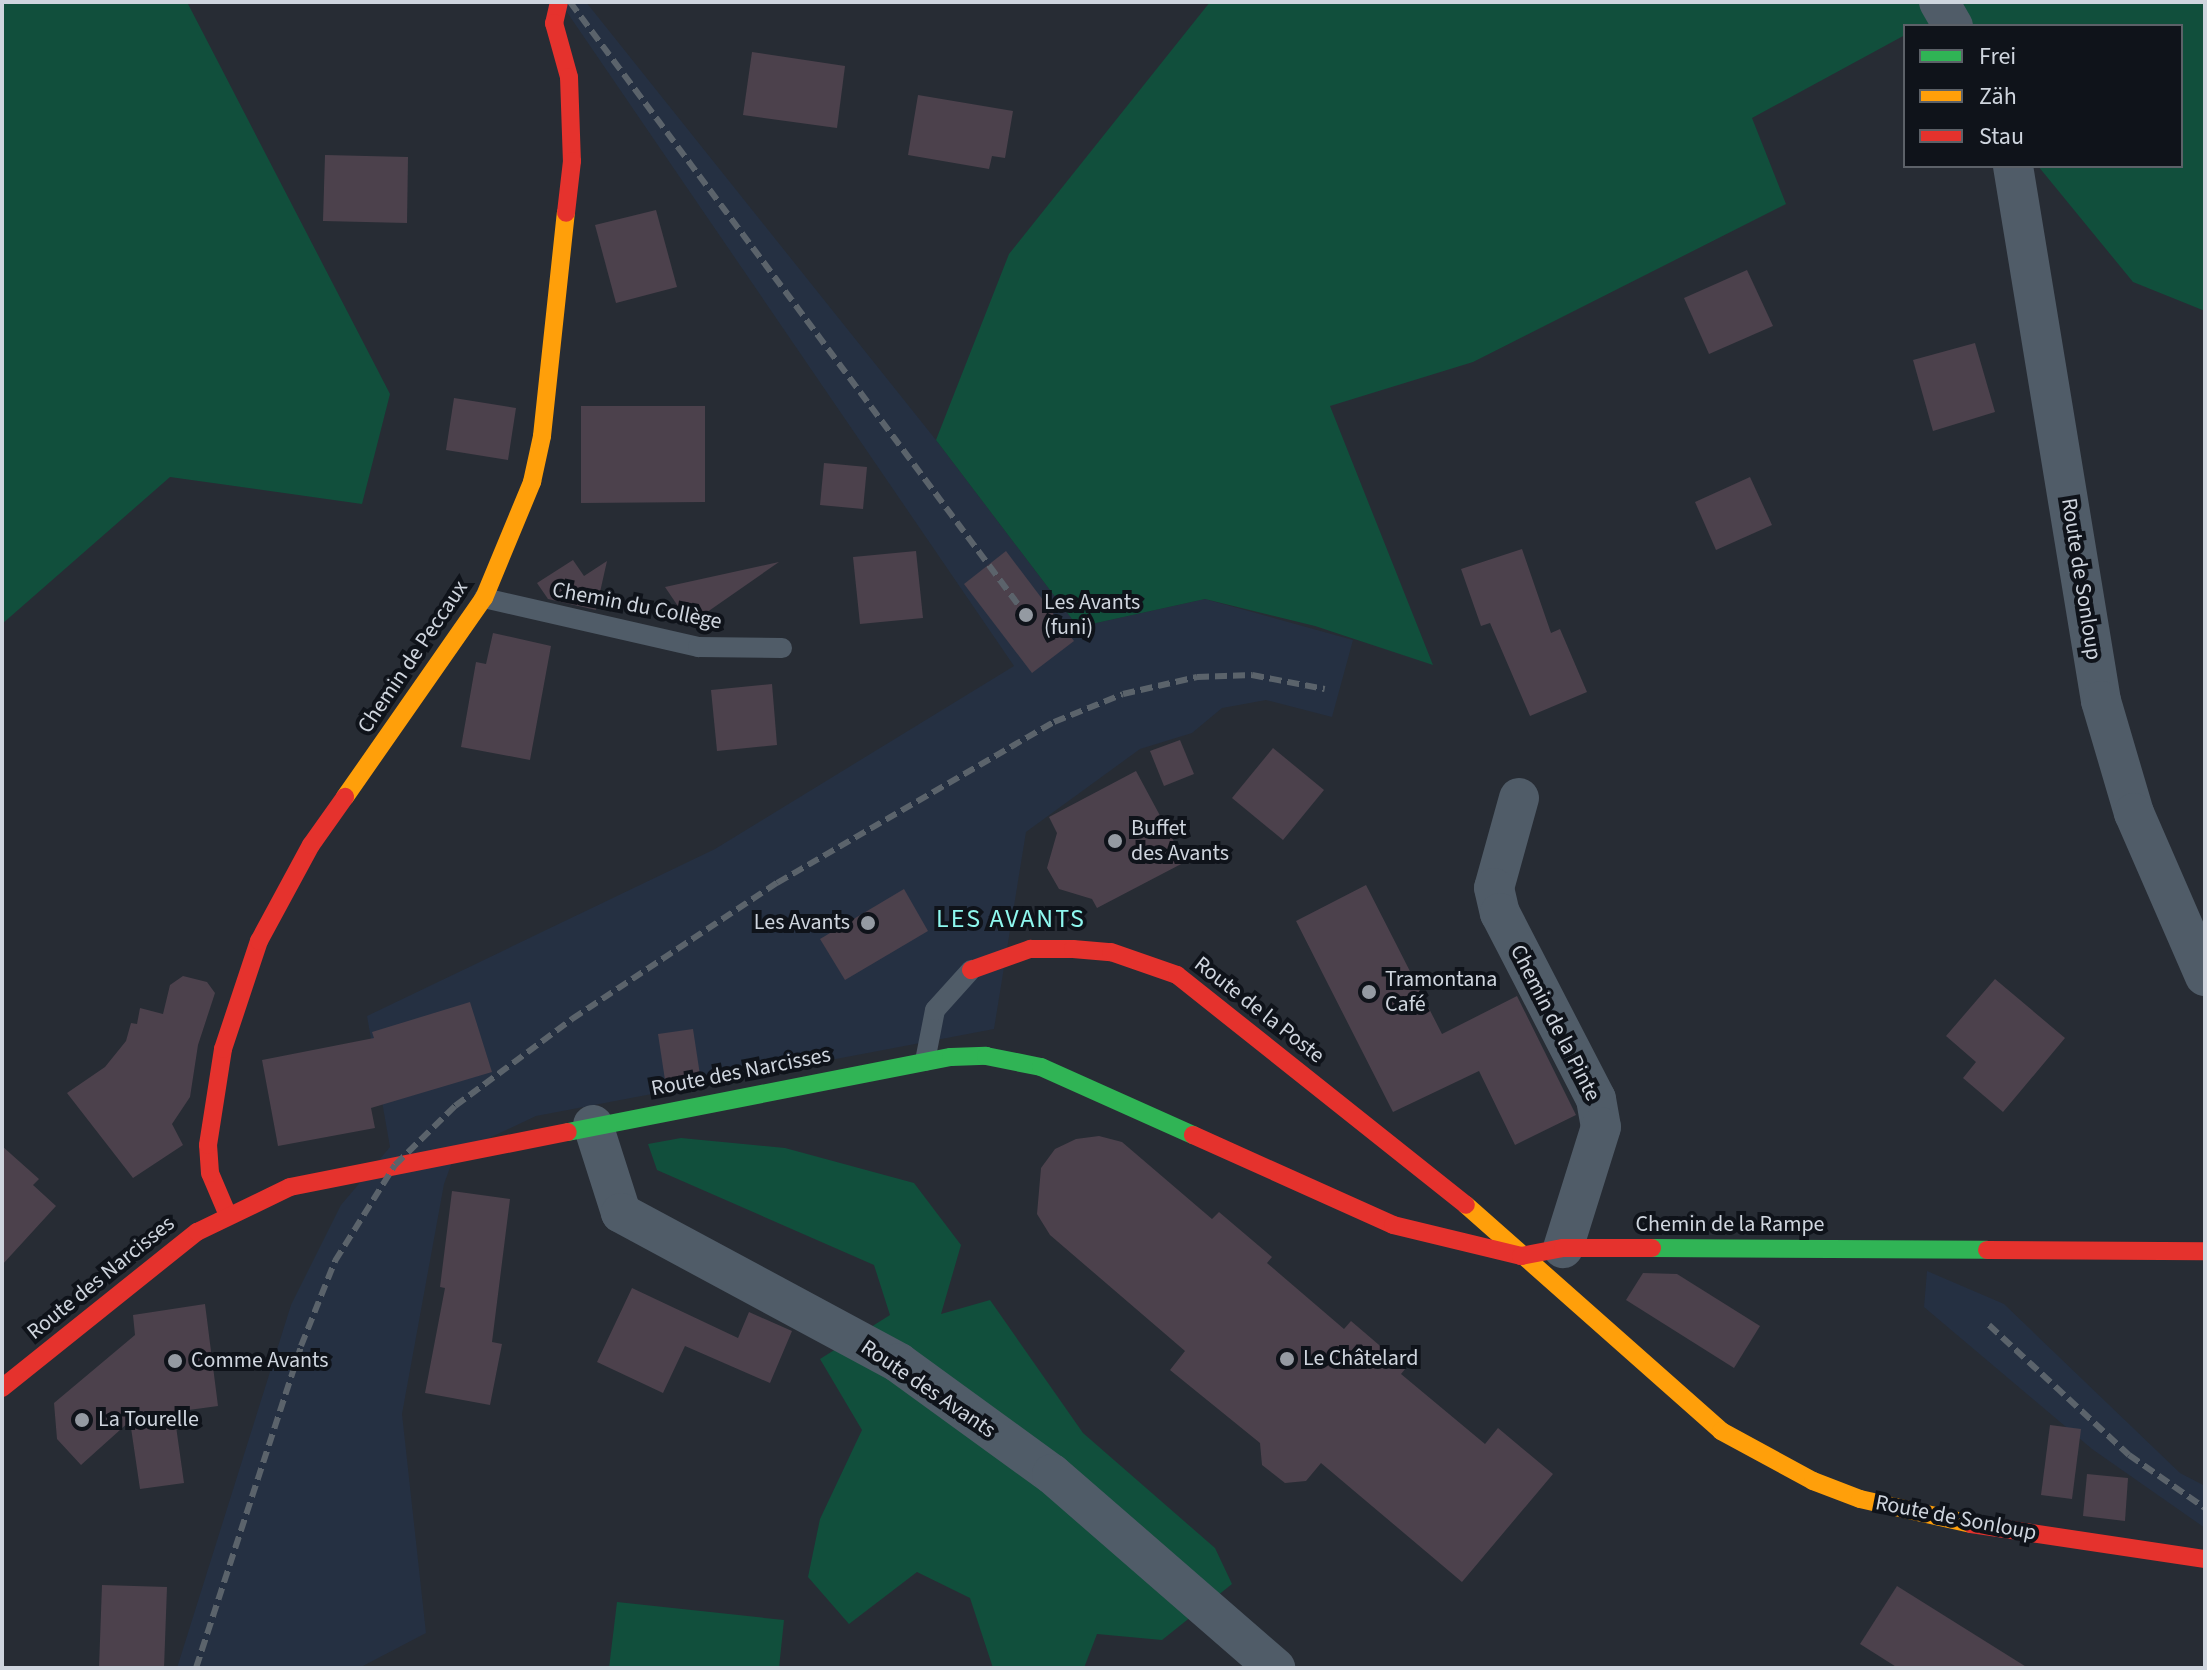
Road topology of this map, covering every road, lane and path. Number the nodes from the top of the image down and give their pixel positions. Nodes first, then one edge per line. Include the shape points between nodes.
1 (559, 2) edge
2 (1939, 2) edge
3 (1952, 24) edge
4 (2013, 168) edge
5 (484, 598) junction
6 (782, 648) dead end
7 (1519, 798) dead end
8 (971, 970) joint
9 (2205, 976) edge
10 (925, 1061) junction
11 (593, 1125) junction
12 (227, 1213) junction
13 (1563, 1248) junction
14 (2205, 1251) edge
15 (1521, 1256) junction
16 (2, 1388) edge
17 (2205, 1559) edge
18 (1275, 1668) edge

1 - 5 street, Chemin de Peccaux via 553,16 569,77 572,161 542,436 517,525
2 - 3 street
4 - 9 street, Route de Sonloup via 2101,701 2134,813
5 - 6 lane, Chemin du Collège via 698,647
5 - 12 street, Chemin de Peccaux via 311,845 259,941 223,1049 208,1145 210,1173
7 - 13 street, Chemin de la Pinte via 1494,888 1500,913 1596,1099 1601,1127
8 - 10 lane, Route de la Poste via 935,1010
8 - 15 street, Route de la Poste via 1030,949 1073,949 1122,955 1177,975 1424,1168
10 - 11 street, Route des Narcisses
10 - 15 street, Route des Narcisses via 986,1056 1041,1067 1393,1225
11 - 12 street, Route des Narcisses via 315,1180
11 - 18 street, Route des Avants via 621,1213 899,1363 1052,1474
12 - 16 street, Route des Narcisses via 163,1257
13 - 14 street, Chemin de la Rampe
13 - 15 street, Chemin de la Rampe
15 - 17 street, Route de Sonloup via 1721,1431 1813,1481 1860,1499 1989,1528

